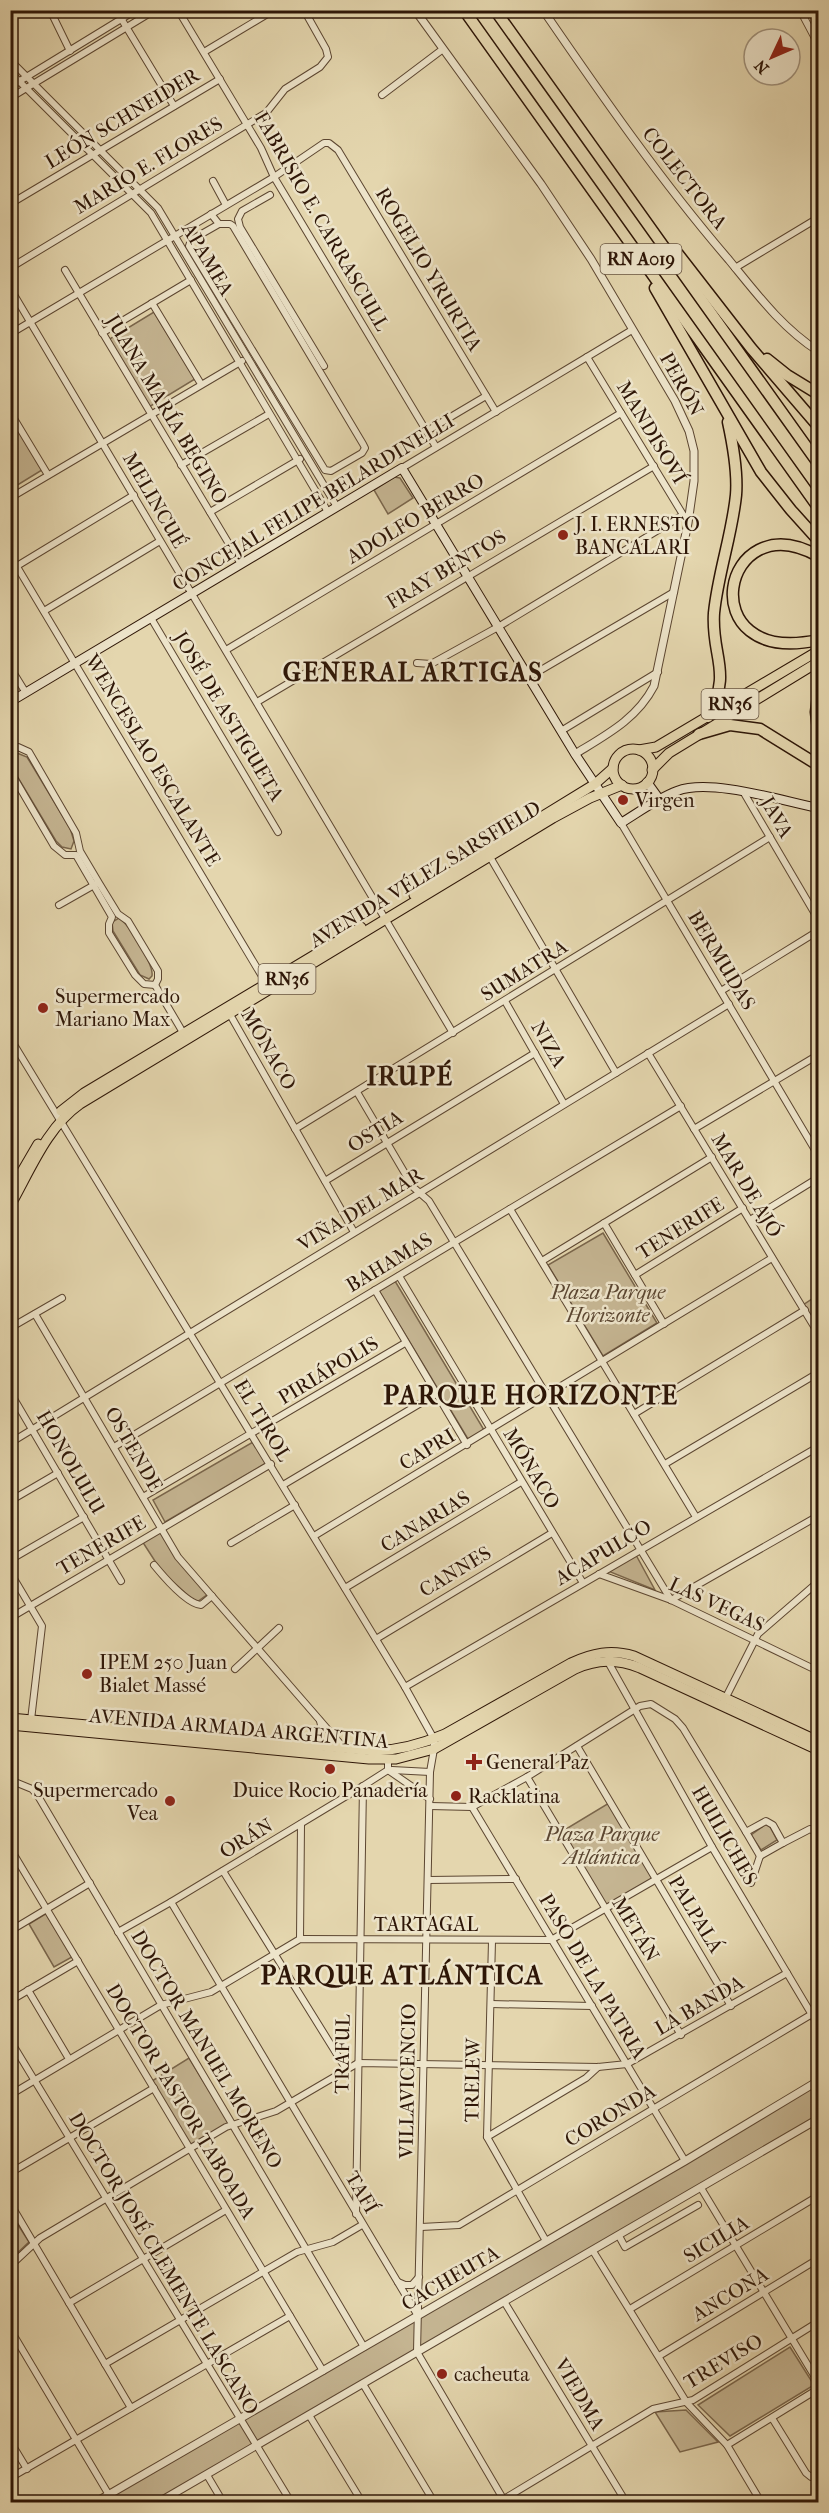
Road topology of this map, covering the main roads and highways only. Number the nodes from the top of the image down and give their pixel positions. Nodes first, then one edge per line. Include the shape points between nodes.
1 (464, 10) edge
2 (495, 10) edge
3 (588, 140) junction
4 (627, 238) junction
5 (741, 335) junction
6 (819, 394) edge
7 (721, 402) junction
8 (819, 426) edge
9 (819, 463) edge
10 (402, 468) joint
11 (819, 507) edge
12 (819, 540) edge
13 (819, 555) edge
14 (819, 640) edge
15 (819, 651) edge
16 (819, 663) edge
17 (819, 696) edge
18 (10, 702) edge
19 (708, 717) junction
20 (819, 729) edge
21 (699, 734) junction
22 (639, 750) junction
23 (819, 765) edge
24 (613, 768) junction
25 (652, 770) junction
26 (647, 782) junction
27 (595, 784) junction
28 (622, 785) junction
29 (602, 793) junction
30 (660, 800) junction
31 (819, 808) edge
32 (384, 917) junction
33 (228, 1010) junction
34 (11, 1199) edge
35 (724, 1702) junction
36 (10, 1718) edge
37 (10, 1725) edge
38 (819, 1741) edge
39 (819, 1750) edge

1 - 4 highway, RN A019
2 - 3 highway, RN A019
3 - 5 highway
3 - 9 highway, RN A019
4 - 7 highway
4 - 11 highway, RN A019
5 - 6 highway via 787,375
5 - 8 highway
7 - 12 highway via 768,482
7 - 19 highway via 732,437 736,494 717,586 714,626 722,677
10 - 18 main road, CONCEJAL FELIPE BELARDINELLI
10 - 27 main road, BERMUDAS
13 - 14 highway via 789,544 770,545 740,568 733,593 737,616 760,638 783,644
15 - 19 main road, RN36
16 - 21 main road, RN36
17 - 20 highway
19 - 22 main road, RN36 via 656,747
21 - 23 highway via 730,725 760,729
21 - 25 main road, RN36 via 669,753
22 - 24 main road, RN36 via 620,754
22 - 25 main road via 650,760
24 - 27 main road, AVENIDA VÉLEZ SARSFIELD / RN36
24 - 28 main road
25 - 26 main road, RN36
26 - 28 main road, RN36 via 636,788
26 - 30 main road
27 - 29 main road, BERMUDAS
27 - 32 main road, AVENIDA VÉLEZ SARSFIELD / RN36
28 - 29 main road, AVENIDA VÉLEZ SARSFIELD / RN36
29 - 30 main road, BERMUDAS via 621,823
29 - 32 main road, AVENIDA VÉLEZ SARSFIELD / RN36
30 - 31 main road via 696,787
32 - 33 main road, AVENIDA VÉLEZ SARSFIELD / RN36
32 - 33 main road, AVENIDA VÉLEZ SARSFIELD / RN36 via 266,983
33 - 34 main road, AVENIDA VÉLEZ SARSFIELD / RN36 via 84,1093 59,1118
35 - 36 main road, AVENIDA ARMADA ARGENTINA via 634,1656 613,1652 597,1653 571,1663 434,1739 396,1750
35 - 37 main road, AVENIDA ARMADA ARGENTINA via 630,1664 607,1660 575,1669 434,1749 388,1765
35 - 38 main road, AVENIDA ARMADA ARGENTINA
35 - 39 main road, AVENIDA ARMADA ARGENTINA

